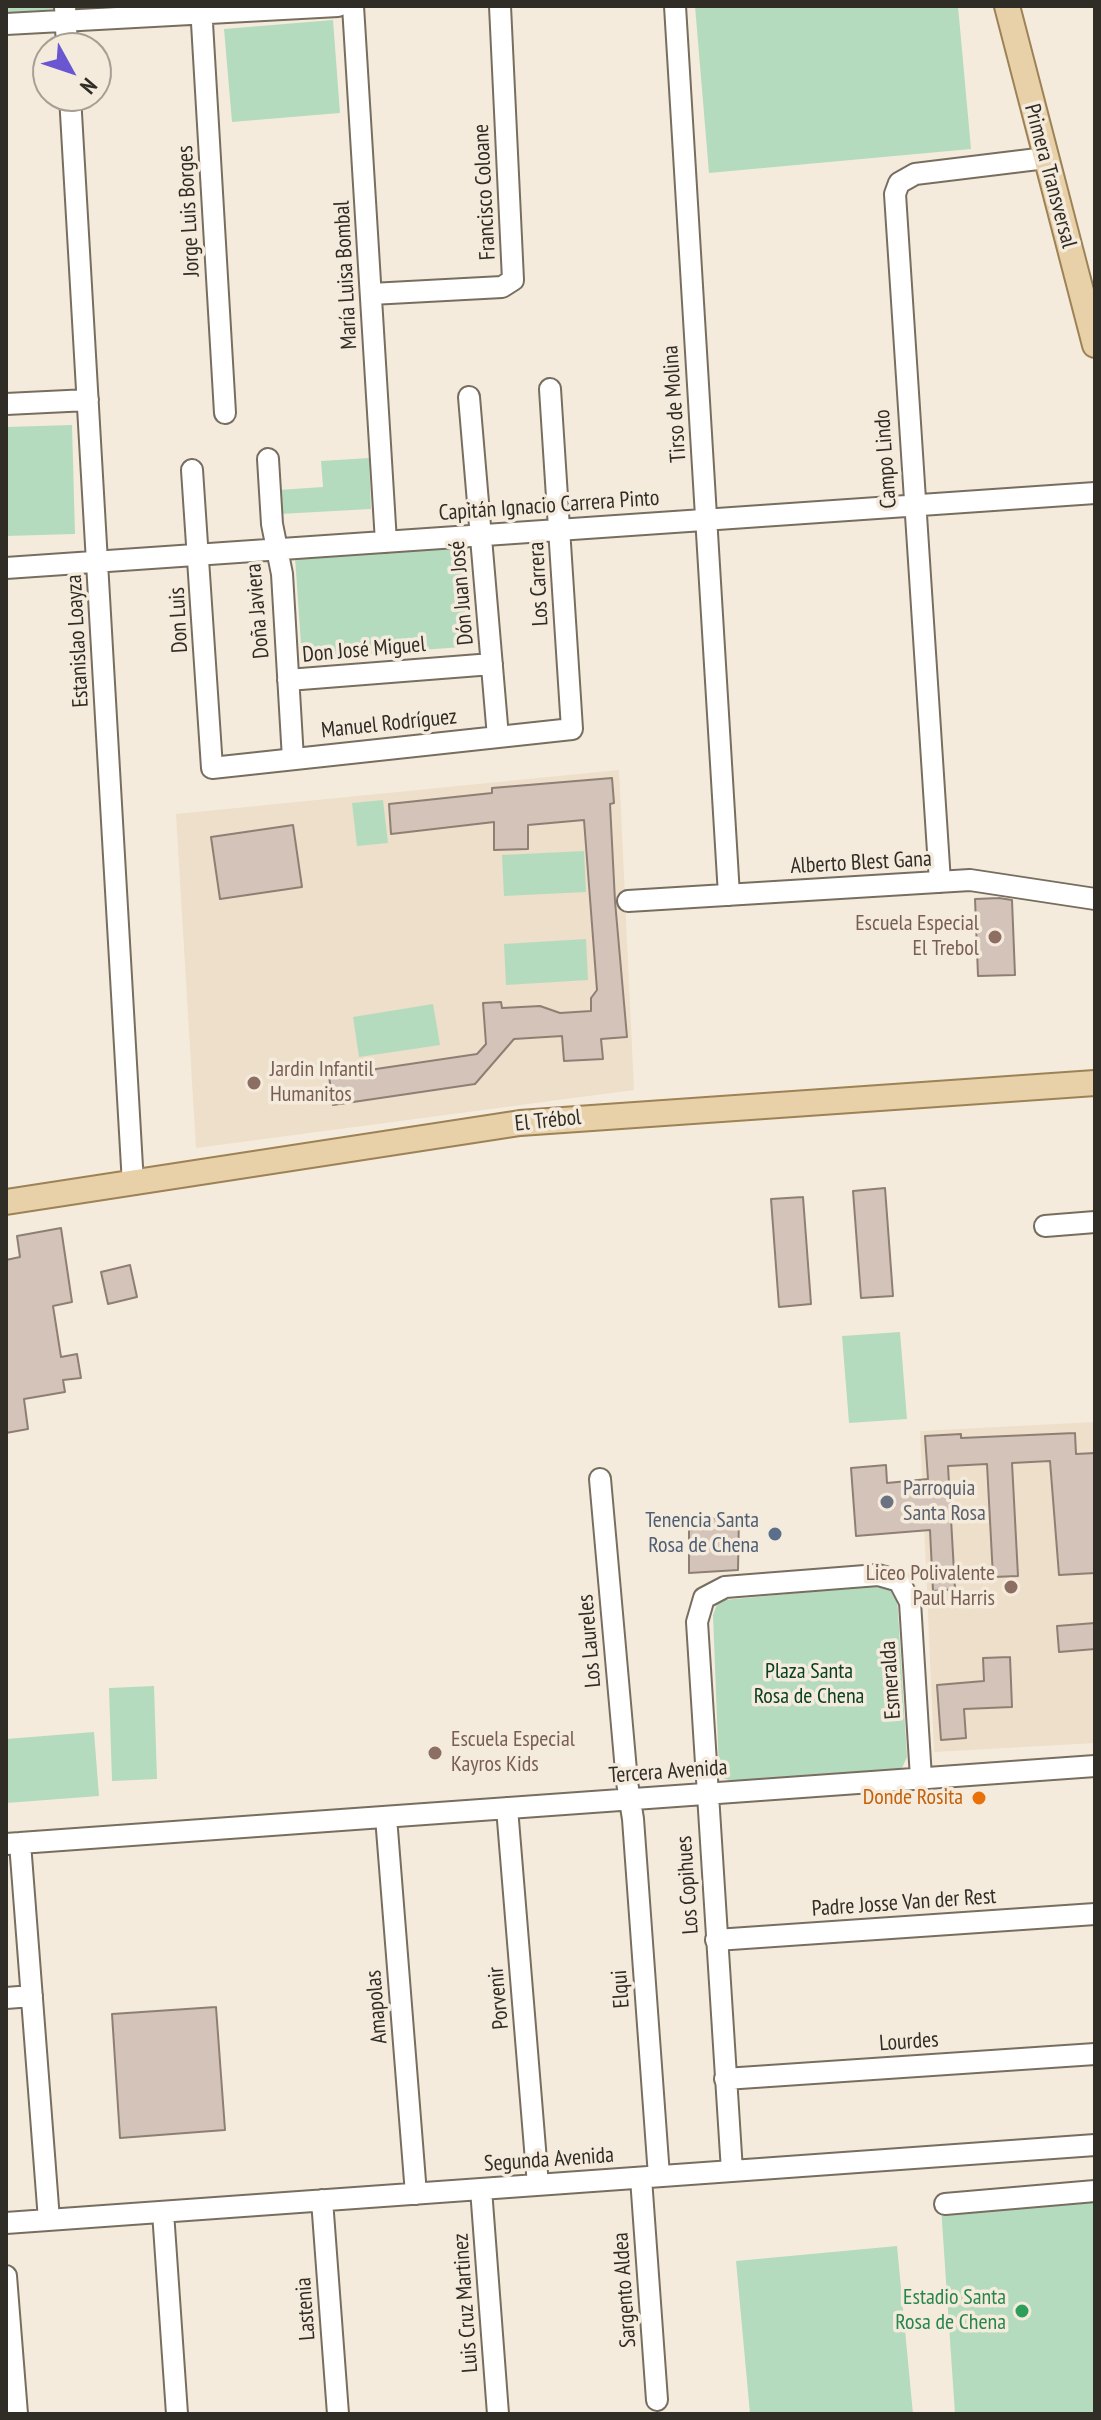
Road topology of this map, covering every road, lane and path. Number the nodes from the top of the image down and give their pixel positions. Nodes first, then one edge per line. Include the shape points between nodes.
1 (338, 6) edge
2 (353, 6) edge
3 (500, 6) edge
4 (675, 6) edge
5 (1007, 6) edge
6 (202, 10) edge
7 (65, 14) edge
8 (6, 24) edge
9 (71, 112) edge
10 (1046, 158) junction
11 (371, 294) junction
12 (1095, 345) edge
13 (550, 389) dead end
14 (469, 397) dead end
15 (88, 400) junction
16 (6, 404) edge
17 (225, 413) dead end
18 (268, 459) dead end
19 (192, 470) dead end
20 (1095, 493) edge
21 (913, 505) junction
22 (707, 519) junction
23 (560, 529) junction
24 (481, 535) junction
25 (386, 542) junction
26 (276, 549) junction
27 (199, 555) junction
28 (98, 562) junction
29 (6, 568) edge
30 (492, 664) junction
31 (288, 680) junction
32 (572, 729) joint
33 (498, 737) junction
34 (293, 759) junction
35 (212, 768) joint
36 (940, 882) junction
37 (729, 895) junction
38 (1095, 899) edge
39 (628, 901) dead end
40 (1095, 1083) edge
41 (133, 1184) junction
42 (6, 1202) edge
43 (1095, 1222) edge
44 (1045, 1226) dead end
45 (600, 1479) dead end
46 (704, 1598) joint
47 (1095, 1766) edge
48 (921, 1778) junction
49 (706, 1794) junction
50 (630, 1799) junction
51 (507, 1808) junction
52 (386, 1817) junction
53 (13, 1844) edge
54 (1095, 1914) edge
55 (716, 1940) junction
56 (32, 1996) junction
57 (6, 1998) edge
58 (1095, 2054) edge
59 (725, 2079) junction
60 (1095, 2145) edge
61 (732, 2171) junction
62 (650, 2177) junction
63 (538, 2185) junction
64 (481, 2189) junction
65 (1095, 2191) edge
66 (416, 2194) junction
67 (322, 2200) junction
68 (945, 2204) dead end
69 (163, 2212) junction
70 (49, 2220) junction
71 (6, 2223) edge
72 (6, 2276) edge
73 (657, 2400) dead end
74 (17, 2414) edge
75 (177, 2414) edge
76 (338, 2414) edge
77 (498, 2414) edge

1 - 6 street
2 - 11 street, María Luisa Bombal
3 - 11 street, Francisco Coloane via 513,280 502,287
4 - 22 street, Tirso de Molina
5 - 10 main road, Primera Transversal
6 - 7 street
6 - 17 street, Jorge Luis Borges
7 - 8 street
9 - 15 street, Estanislao Loayza
10 - 12 main road, Primera Transversal
10 - 21 street, Campo Lindo via 915,174 897,189
11 - 25 street, María Luisa Bombal
13 - 23 street, Los Carrera
14 - 24 street, Dón Juan José
15 - 16 street
15 - 28 street, Estanislao Loayza
18 - 26 street, Doña Javiera
19 - 27 street, Don Luis
20 - 21 street, Capitán Ignacio Carrera Pinto
21 - 22 street, Capitán Ignacio Carrera Pinto
21 - 36 street, Campo Lindo
22 - 23 street, Capitán Ignacio Carrera Pinto
22 - 37 street, Tirso de Molina
23 - 24 street, Capitán Ignacio Carrera Pinto
23 - 32 street, Los Carrera
24 - 25 street, Capitán Ignacio Carrera Pinto
24 - 30 street, Dón Juan José
25 - 26 street, Capitán Ignacio Carrera Pinto
26 - 27 street, Capitán Ignacio Carrera Pinto
26 - 31 street, Doña Javiera
27 - 28 street, Capitán Ignacio Carrera Pinto
27 - 35 street, Don Luis
28 - 29 street, Capitán Ignacio Carrera Pinto
28 - 41 street, Estanislao Loayza
30 - 31 street, Don José Miguel
30 - 33 street, Dón Juan José
31 - 34 street, Doña Javiera
32 - 33 street, Manuel Rodríguez
33 - 34 street, Manuel Rodríguez
34 - 35 street, Manuel Rodríguez
36 - 37 street, Alberto Blest Gana
36 - 38 street, Alberto Blest Gana via 986,881
37 - 39 street, Alberto Blest Gana
40 - 41 main road, El Trébol via 520,1123
41 - 42 main road, El Trébol
43 - 44 street
45 - 50 street, Los Laureles
46 - 48 street, Esmeralda via 725,1587 878,1575 899,1581 910,1602
46 - 49 street, Los Copihues via 697,1622
47 - 48 street, Tercera Avenida
48 - 49 street, Tercera Avenida
49 - 50 street, Tercera Avenida
49 - 55 street, Los Copihues
50 - 51 street, Tercera Avenida
50 - 62 street, Elqui
51 - 52 street, Tercera Avenida
51 - 63 street, Porvenir
52 - 53 street, Tercera Avenida
52 - 66 street, Amapolas
53 - 56 street
54 - 55 street, Padre Josse Van der Rest
55 - 59 street, Los Copihues
56 - 57 street
56 - 70 street
58 - 59 street, Lourdes
59 - 61 street, Los Copihues
60 - 61 street, Segunda Avenida
61 - 62 street, Segunda Avenida
62 - 63 street, Segunda Avenida
62 - 73 street, Sargento Aldea
63 - 64 street, Segunda Avenida
64 - 66 street, Segunda Avenida
64 - 77 street, Luis Cruz Martinez
65 - 68 street
66 - 67 street, Segunda Avenida
67 - 69 street, Segunda Avenida
67 - 76 street, Lastenia
69 - 70 street, Segunda Avenida
69 - 75 street
70 - 71 street, Segunda Avenida
72 - 74 street

